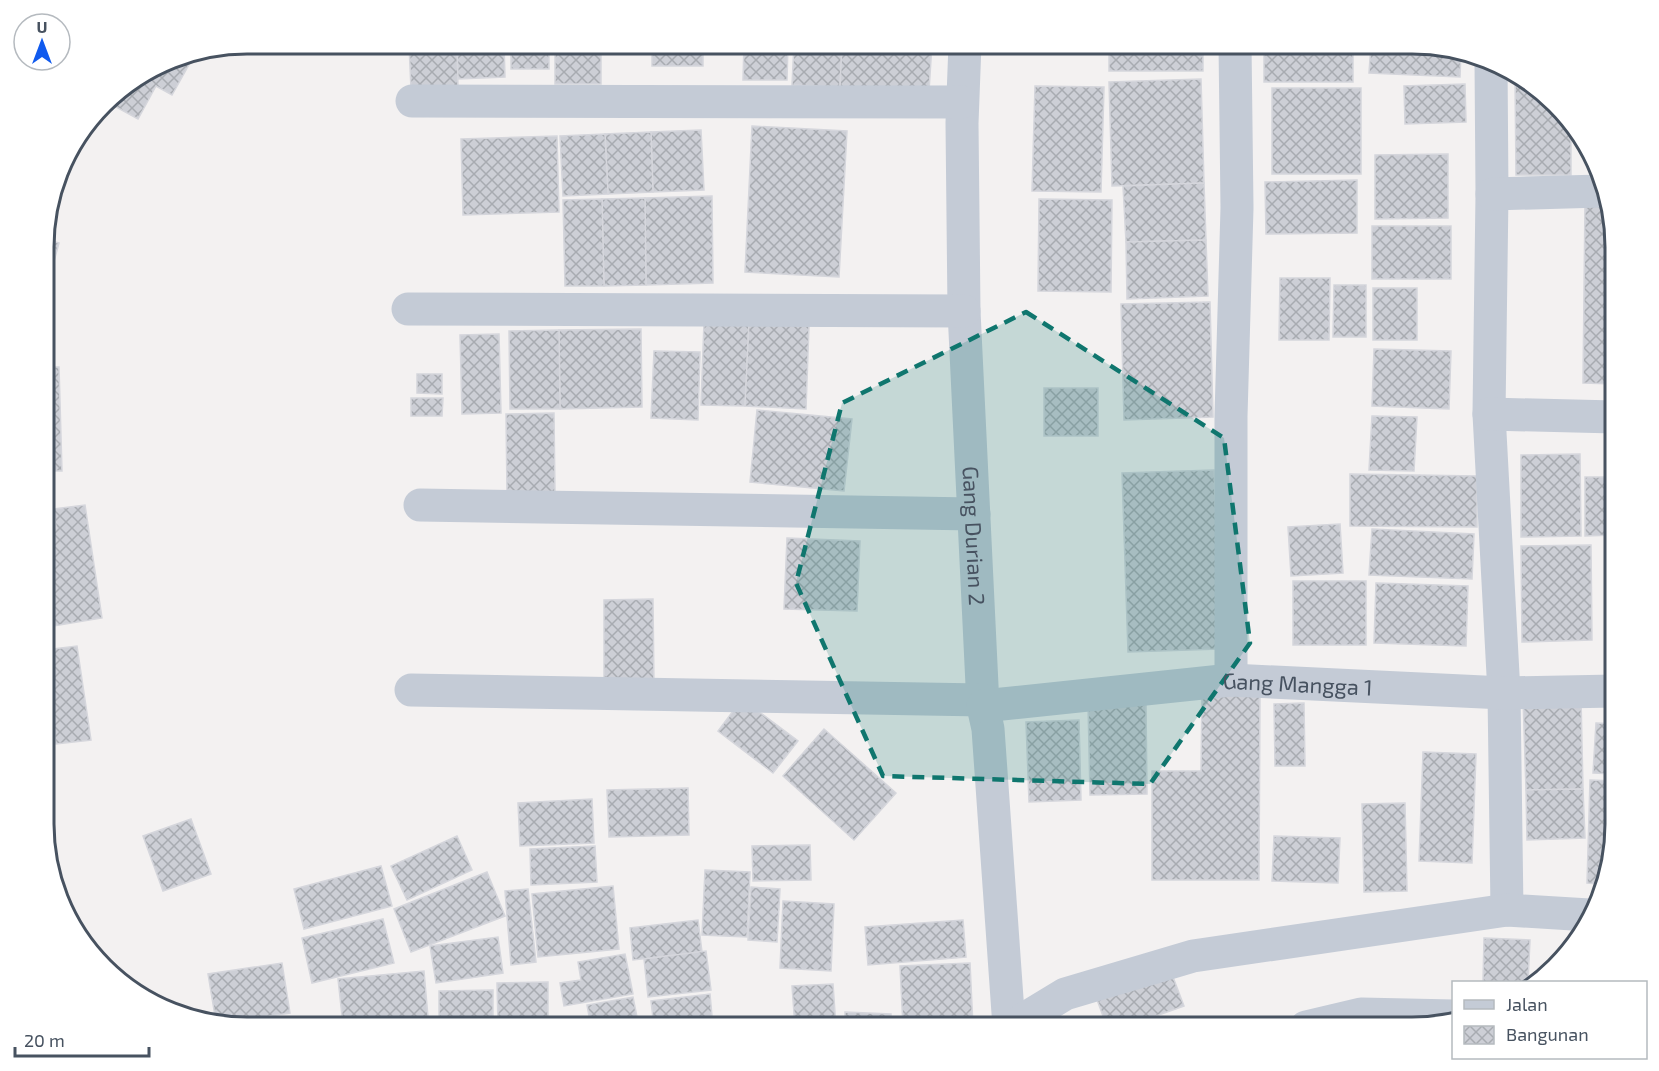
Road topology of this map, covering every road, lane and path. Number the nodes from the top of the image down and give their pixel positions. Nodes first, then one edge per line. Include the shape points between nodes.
1 (964, 54) edge
2 (1235, 54) edge
3 (1491, 71) edge
4 (412, 101) dead end
5 (962, 102) junction
6 (1596, 191) edge
7 (1492, 194) junction
8 (408, 309) dead end
9 (964, 311) junction
10 (1489, 414) junction
11 (1605, 417) edge
12 (420, 505) dead end
13 (974, 514) junction
14 (1231, 680) junction
15 (411, 690) dead end
16 (1605, 691) edge
17 (1504, 693) junction
18 (983, 703) junction
19 (1507, 910) junction
20 (1582, 915) edge
21 (1434, 1016) edge
22 (1009, 1017) edge
23 (1027, 1017) edge
24 (1348, 1017) edge

1 - 5 street, Gang Durian 2
2 - 14 street
3 - 7 street
4 - 5 street
5 - 9 street, Gang Durian 2
6 - 7 street
7 - 10 street
8 - 9 street
9 - 13 street, Gang Durian 2
10 - 11 street
10 - 17 street
12 - 13 street
13 - 18 street, Gang Durian 2
14 - 17 street, Gang Mangga 1
14 - 18 street, Gang Mangga 1
15 - 18 street, Gang Mangga 1
16 - 17 street, Gang Mangga 1
17 - 19 street
18 - 22 street, Gang Durian 2
19 - 20 street
19 - 23 street via 1193,956 1065,994
21 - 24 street

